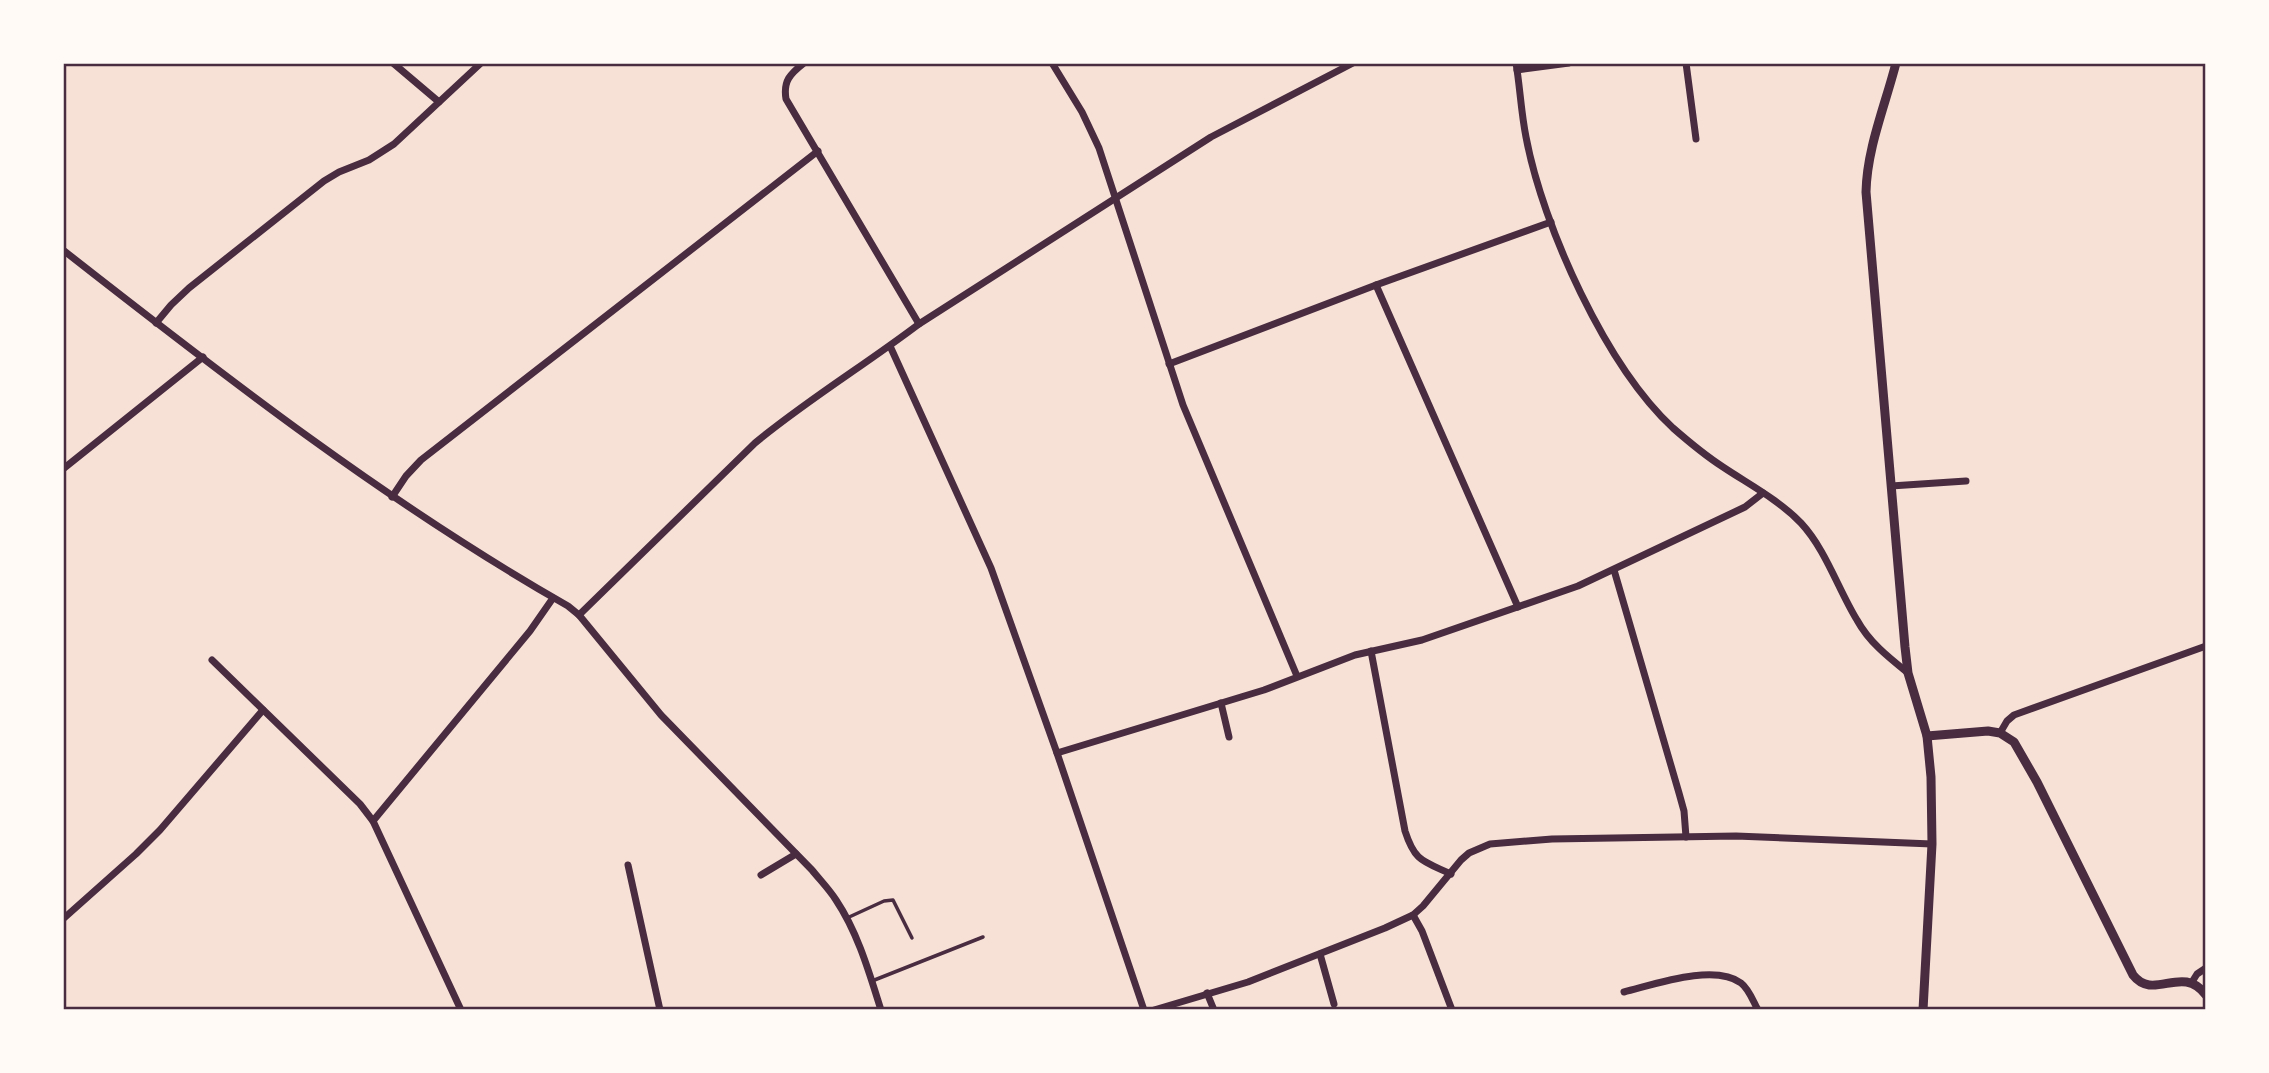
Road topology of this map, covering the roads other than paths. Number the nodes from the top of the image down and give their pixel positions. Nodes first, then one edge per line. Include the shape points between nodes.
1 (393, 63) edge
2 (481, 63) edge
3 (804, 63) edge
4 (1052, 63) edge
5 (1353, 63) edge
6 (1569, 63) edge
7 (1686, 63) edge
8 (1896, 63) edge
9 (1516, 66) edge
10 (439, 102) junction
11 (1696, 139) dead end
12 (818, 151) junction
13 (1116, 200) junction
14 (1551, 222) junction
15 (63, 250) edge
16 (1376, 285) junction
17 (156, 323) junction
18 (919, 324) junction
19 (890, 346) junction
20 (203, 357) junction
21 (1169, 364) junction
22 (63, 469) edge
23 (1966, 481) dead end
24 (1891, 486) junction
25 (1763, 493) junction
26 (392, 497) junction
27 (1614, 570) junction
28 (553, 598) junction
29 (1518, 607) junction
30 (579, 615) junction
31 (2206, 646) edge
32 (1371, 651) junction
33 (212, 660) dead end
34 (1908, 673) junction
35 (1297, 676) junction
36 (1221, 703) junction
37 (264, 710) junction
38 (2000, 733) junction
39 (1927, 736) junction
40 (1229, 737) dead end
41 (1057, 753) junction
42 (373, 821) junction
43 (1686, 837) junction
44 (1932, 844) junction
45 (796, 854) junction
46 (628, 865) dead end
47 (1451, 874) junction
48 (761, 875) dead end
49 (1413, 915) junction
50 (847, 918) junction
51 (63, 919) edge
52 (912, 937) dead end
53 (983, 937) dead end
54 (1320, 954) junction
55 (2206, 968) edge
56 (872, 981) junction
57 (2192, 982) junction
58 (1624, 992) dead end
59 (1207, 993) junction
60 (2206, 995) edge
61 (1334, 1004) dead end
62 (461, 1010) edge
63 (660, 1010) edge
64 (881, 1010) edge
65 (1144, 1010) edge
66 (1154, 1010) edge
67 (1214, 1010) edge
68 (1452, 1010) edge
69 (1758, 1010) edge
70 (1923, 1010) edge

1 - 10 street
2 - 10 street
3 - 12 street via 790,74 784,90
4 - 13 street via 1099,148
5 - 13 street via 1211,137
6 - 9 street
7 - 11 street
8 - 24 street via 1870,153 1866,192
9 - 14 street via 1528,150
10 - 17 street via 383,152 324,181 189,288
12 - 18 street
12 - 26 street via 421,460
13 - 18 street
13 - 21 street
14 - 16 street
14 - 25 street via 1598,326 1633,382 1674,428
15 - 17 street
16 - 21 street
16 - 29 street
17 - 20 street
18 - 19 street
19 - 30 street via 755,443
19 - 41 street via 991,568
20 - 22 street
20 - 26 street
21 - 35 street
23 - 24 street
24 - 34 street
25 - 27 street via 1745,507
25 - 34 street via 1804,525 1866,634
26 - 28 street
27 - 29 street
27 - 43 street via 1684,811
28 - 30 street
28 - 42 street
29 - 32 street via 1422,640
30 - 45 street via 661,715
31 - 38 street via 2014,715
32 - 35 street
32 - 47 street via 1411,849
33 - 37 street
34 - 39 street
35 - 36 street
36 - 40 street
36 - 41 street
37 - 42 street
37 - 51 street via 152,838
38 - 39 street
38 - 57 street via 2014,742 2037,782 2133,975 2144,985
39 - 44 street
41 - 65 street
42 - 62 street
43 - 44 street
43 - 47 street via 1490,844 1468,853
44 - 70 street
45 - 48 street
45 - 50 street
46 - 63 street
47 - 49 street
49 - 54 street
49 - 68 street
50 - 52 lane via 893,900
50 - 56 street
53 - 56 lane
54 - 59 street
54 - 61 street
55 - 57 street
56 - 64 street
57 - 60 street
58 - 69 street via 1690,977 1731,977 1747,989
59 - 66 street
59 - 67 street

